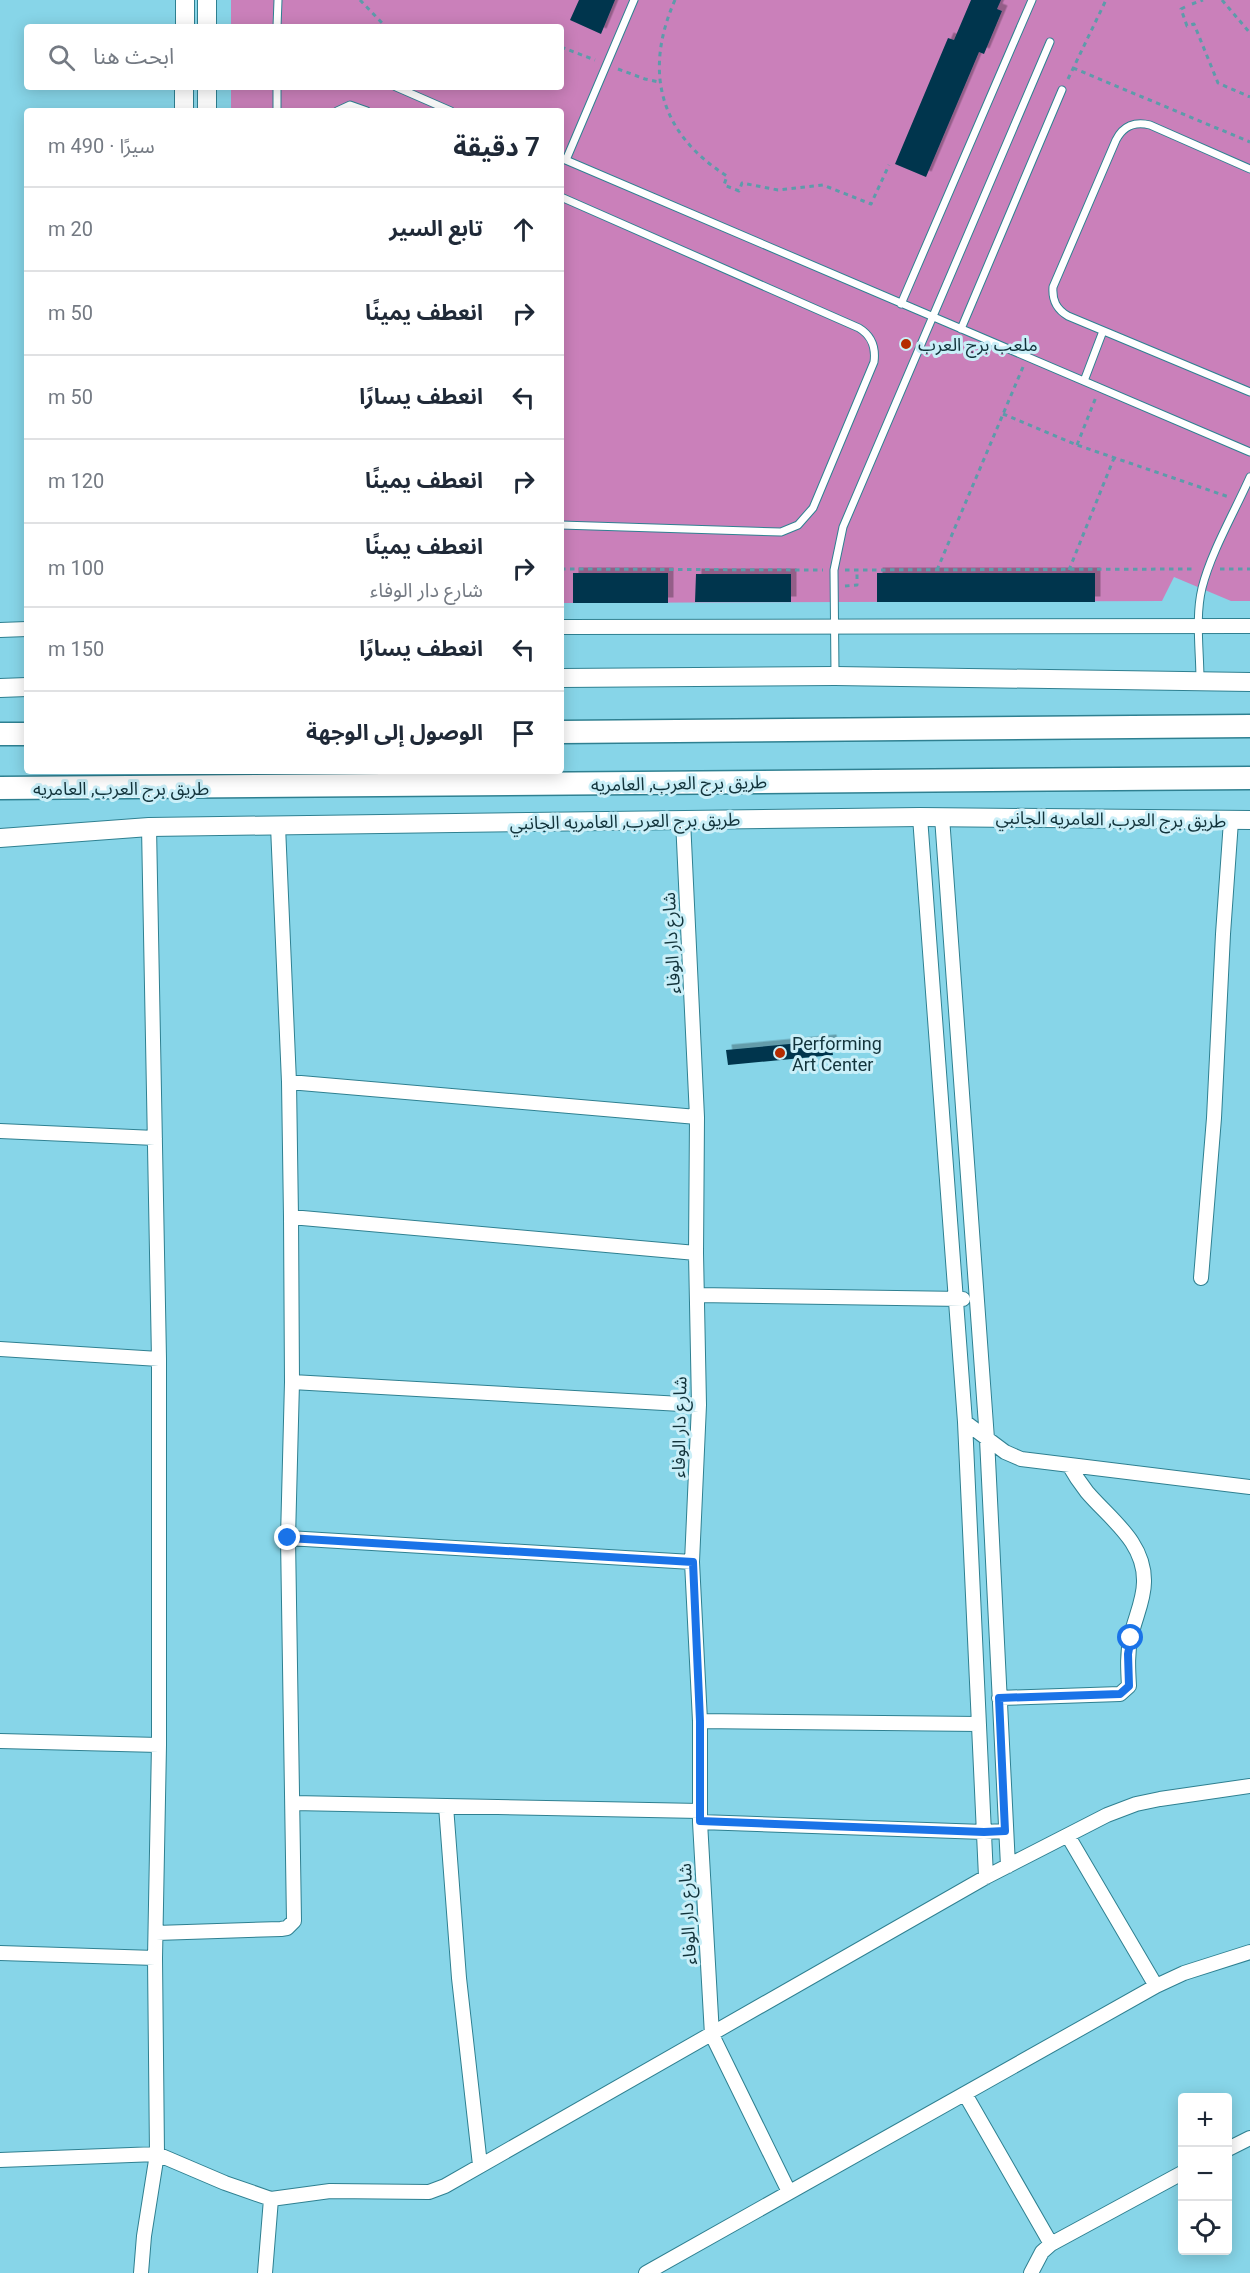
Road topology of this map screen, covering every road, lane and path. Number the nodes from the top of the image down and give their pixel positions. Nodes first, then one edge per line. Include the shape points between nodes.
1 (185, 0) edge
2 (207, 0) edge
3 (278, 0) edge
4 (360, 0) edge
5 (634, 0) edge
6 (675, 0) edge
7 (1032, 0) edge
8 (1107, 0) edge
9 (1203, 0) edge
10 (1222, 0) edge
11 (1192, 4) dead end
12 (1185, 7) dead end
13 (185, 24) edge
14 (207, 24) edge
15 (277, 24) edge
16 (383, 24) edge
17 (1250, 33) edge
18 (1050, 42) dead end
19 (1073, 68) junction
20 (184, 90) edge
21 (207, 90) edge
22 (277, 90) edge
23 (403, 90) edge
24 (1062, 90) joint
25 (1250, 97) edge
26 (184, 108) edge
27 (207, 108) edge
28 (277, 108) edge
29 (344, 108) edge
30 (358, 108) edge
31 (445, 108) edge
32 (1250, 142) edge
33 (564, 157) edge
34 (564, 159) edge
35 (889, 165) dead end
36 (1250, 169) edge
37 (564, 197) edge
38 (901, 304) junction
39 (933, 318) junction
40 (961, 329) junction
41 (1102, 331) junction
42 (1027, 357) junction
43 (1084, 381) junction
44 (1100, 388) junction
45 (1250, 392) edge
46 (1003, 414) junction
47 (1077, 446) junction
48 (1250, 452) edge
49 (1114, 458) junction
50 (1250, 477) edge
51 (1240, 500) junction
52 (564, 525) edge
53 (564, 569) edge
54 (1209, 569) junction
55 (1250, 569) edge
56 (834, 570) junction
57 (937, 570) junction
58 (1069, 570) junction
59 (857, 571) junction
60 (834, 586) junction
61 (1250, 626) edge
62 (564, 627) edge
63 (834, 627) junction
64 (1200, 627) junction
65 (24, 629) edge
66 (0, 630) edge
67 (835, 676) junction
68 (564, 678) edge
69 (1200, 682) junction
70 (1250, 682) edge
71 (24, 687) edge
72 (0, 688) edge
73 (1250, 726) edge
74 (564, 732) edge
75 (0, 734) edge
76 (24, 734) edge
77 (1250, 778) edge
78 (0, 788) edge
79 (920, 816) junction
80 (942, 817) junction
81 (683, 820) junction
82 (1231, 820) junction
83 (1250, 820) edge
84 (278, 826) junction
85 (149, 827) junction
86 (0, 838) edge
87 (953, 978) junction
88 (932, 980) junction
89 (289, 1082) junction
90 (697, 1118) junction
91 (0, 1131) edge
92 (155, 1138) junction
93 (291, 1217) junction
94 (696, 1253) junction
95 (1201, 1278) dead end
96 (697, 1295) junction
97 (977, 1298) junction
98 (956, 1299) junction
99 (0, 1349) edge
100 (159, 1359) junction
101 (292, 1382) junction
102 (699, 1405) junction
103 (964, 1422) junction
104 (987, 1438) junction
105 (1069, 1465) junction
106 (1250, 1487) edge
107 (288, 1538) junction
108 (693, 1562) junction
109 (999, 1698) junction
110 (700, 1721) junction
111 (979, 1724) junction
112 (0, 1741) edge
113 (159, 1746) junction
114 (1250, 1786) edge
115 (292, 1803) junction
116 (446, 1806) junction
117 (700, 1816) junction
118 (1005, 1831) junction
119 (984, 1832) junction
120 (1068, 1836) junction
121 (1008, 1866) junction
122 (986, 1877) junction
123 (156, 1933) junction
124 (1250, 1952) edge
125 (0, 1953) edge
126 (155, 1958) junction
127 (1156, 1986) junction
128 (712, 2035) junction
129 (965, 2094) junction
130 (1250, 2138) edge
131 (1231, 2147) edge
132 (157, 2154) junction
133 (0, 2160) edge
134 (480, 2165) junction
135 (1178, 2175) edge
136 (789, 2192) junction
137 (271, 2199) junction
138 (1051, 2244) junction
139 (141, 2273) edge
140 (265, 2273) edge
141 (646, 2273) edge
142 (1031, 2273) edge

1 - 13 street
2 - 14 street
3 - 15 lane
4 - 16 path
5 - 33 lane
6 - 35 path via 660,46 659,82 663,99 686,142 707,164 727,176 724,185 739,191 742,183 778,190 824,185 871,204
7 - 38 lane
8 - 19 path
9 - 11 path
10 - 17 path
12 - 25 path via 1181,9 1187,27 1194,24 1218,83
18 - 39 lane
19 - 24 path
19 - 32 path
20 - 26 street
21 - 27 street
22 - 28 lane
23 - 31 lane
24 - 40 lane
29 - 30 lane
34 - 38 lane
36 - 41 lane via 1150,125 1131,125 1119,133 1053,287 1053,301 1061,312
37 - 52 lane via 859,328 869,337 875,353 813,508 798,525 781,532
38 - 39 lane
39 - 40 lane
39 - 56 lane via 849,512
40 - 42 lane
41 - 43 lane
41 - 45 lane
42 - 43 lane
42 - 46 path
43 - 44 lane
44 - 47 path
44 - 48 lane
46 - 47 path
46 - 57 path
47 - 49 path
49 - 51 path
49 - 58 path
50 - 51 lane
51 - 54 lane
53 - 56 path
54 - 55 path
54 - 58 path
54 - 64 lane via 1201,594
56 - 59 path
56 - 60 lane
57 - 58 path
57 - 59 path
59 - 60 path via 857,585
60 - 63 lane
61 - 64 street
62 - 63 street
63 - 64 street
63 - 67 lane
64 - 69 lane
65 - 66 street
67 - 68 street
67 - 69 street
69 - 70 street
71 - 72 street
73 - 74 highway
75 - 76 highway
77 - 78 highway, طريق برج العرب, العامريه
79 - 80 street, طريق برج العرب, العامريه الجانبي
79 - 81 street, طريق برج العرب, العامريه الجانبي
79 - 88 street
80 - 82 street, طريق برج العرب, العامريه الجانبي
80 - 87 street
81 - 84 street, طريق برج العرب, العامريه الجانبي
81 - 90 street, شارع دار الوفاء
82 - 83 street, طريق برج العرب, العامريه الجانبي
82 - 95 street
84 - 85 street, طريق برج العرب, العامريه الجانبي
84 - 89 street
85 - 86 street, طريق برج العرب, العامريه الجانبي
85 - 92 street
87 - 88 street
87 - 97 street
88 - 98 street
89 - 90 street
89 - 93 street
90 - 94 street, شارع دار الوفاء
91 - 92 street
92 - 100 street
93 - 94 street
93 - 101 street
94 - 96 street, شارع دار الوفاء
96 - 98 street
96 - 102 street, شارع دار الوفاء
97 - 98 street
97 - 104 street
98 - 103 street
99 - 100 street
100 - 113 street
101 - 102 street
101 - 107 street
102 - 108 street, شارع دار الوفاء
103 - 104 street
103 - 111 street
104 - 105 street via 1021,1459
104 - 109 street
105 - 106 street
105 - 109 street via 1088,1492 1122,1527 1143,1568 1143,1596 1128,1654 1129,1686 1120,1694
107 - 108 street
107 - 115 street
108 - 110 street, شارع دار الوفاء
109 - 118 street
110 - 111 street
110 - 117 street, شارع دار الوفاء
111 - 119 street
112 - 113 street
113 - 123 street
114 - 120 street via 1136,1804
115 - 116 street
115 - 123 street via 291,1925 281,1929
116 - 117 street
116 - 134 street via 459,1978
117 - 119 street
117 - 128 street, شارع دار الوفاء
118 - 119 street
118 - 121 street
119 - 122 street
120 - 121 street
120 - 127 street
121 - 122 street
122 - 128 street
123 - 126 street
124 - 127 street
125 - 126 street
126 - 132 street
127 - 129 street
128 - 134 street
128 - 136 street
129 - 136 street
129 - 138 street
130 - 131 street
132 - 133 street
132 - 137 street
132 - 139 street
134 - 137 street via 429,2192 330,2191
135 - 138 street
136 - 141 street
137 - 140 street
138 - 142 street

